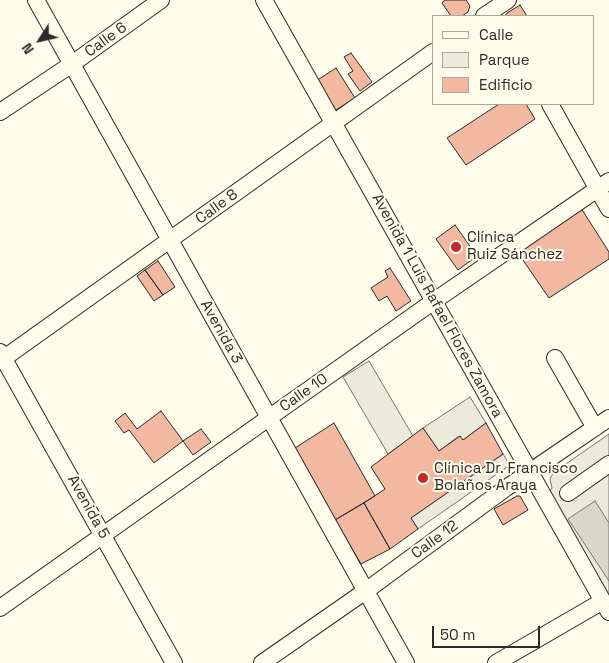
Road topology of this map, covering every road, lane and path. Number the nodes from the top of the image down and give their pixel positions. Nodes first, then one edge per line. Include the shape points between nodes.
1 (36, 0) edge
2 (161, 0) edge
3 (264, 0) edge
4 (432, 53) edge
5 (72, 64) junction
6 (551, 105) edge
7 (0, 112) edge
8 (333, 122) junction
9 (603, 185) edge
10 (609, 209) edge
11 (170, 241) junction
12 (434, 301) junction
13 (1, 357) edge
14 (555, 358) dead end
15 (269, 418) junction
16 (609, 418) edge
17 (595, 428) junction
18 (609, 464) edge
19 (530, 472) junction
20 (568, 493) dead end
21 (104, 535) junction
22 (367, 590) junction
23 (606, 607) edge
24 (0, 608) edge
25 (174, 663) edge
26 (262, 663) edge
27 (406, 663) edge
28 (496, 663) edge

1 - 5 street, Avenida 3
2 - 5 street, Calle 6
3 - 8 street, Avenida 1 Luis Rafael Flores Zamora
4 - 8 street, Calle 8
5 - 7 street, Calle 6
5 - 11 street, Avenida 3
6 - 9 street
8 - 11 street, Calle 8
8 - 12 street, Avenida 1 Luis Rafael Flores Zamora
9 - 10 street
9 - 12 street, Calle 10
11 - 13 street, Calle 8
11 - 15 street, Avenida 3
12 - 15 street, Calle 10
12 - 19 street, Avenida 1 Luis Rafael Flores Zamora
13 - 21 street, Avenida 5
14 - 17 street
15 - 21 street, Calle 10
15 - 22 street, Avenida 3
16 - 17 street, Calle 12
17 - 19 street, Calle 12
18 - 20 street
19 - 22 street, Calle 12
19 - 23 street, Avenida 1 Luis Rafael Flores Zamora
21 - 24 street, Calle 10
21 - 25 street, Avenida 5
22 - 26 street, Calle 12
22 - 27 street, Avenida 3
23 - 28 street

